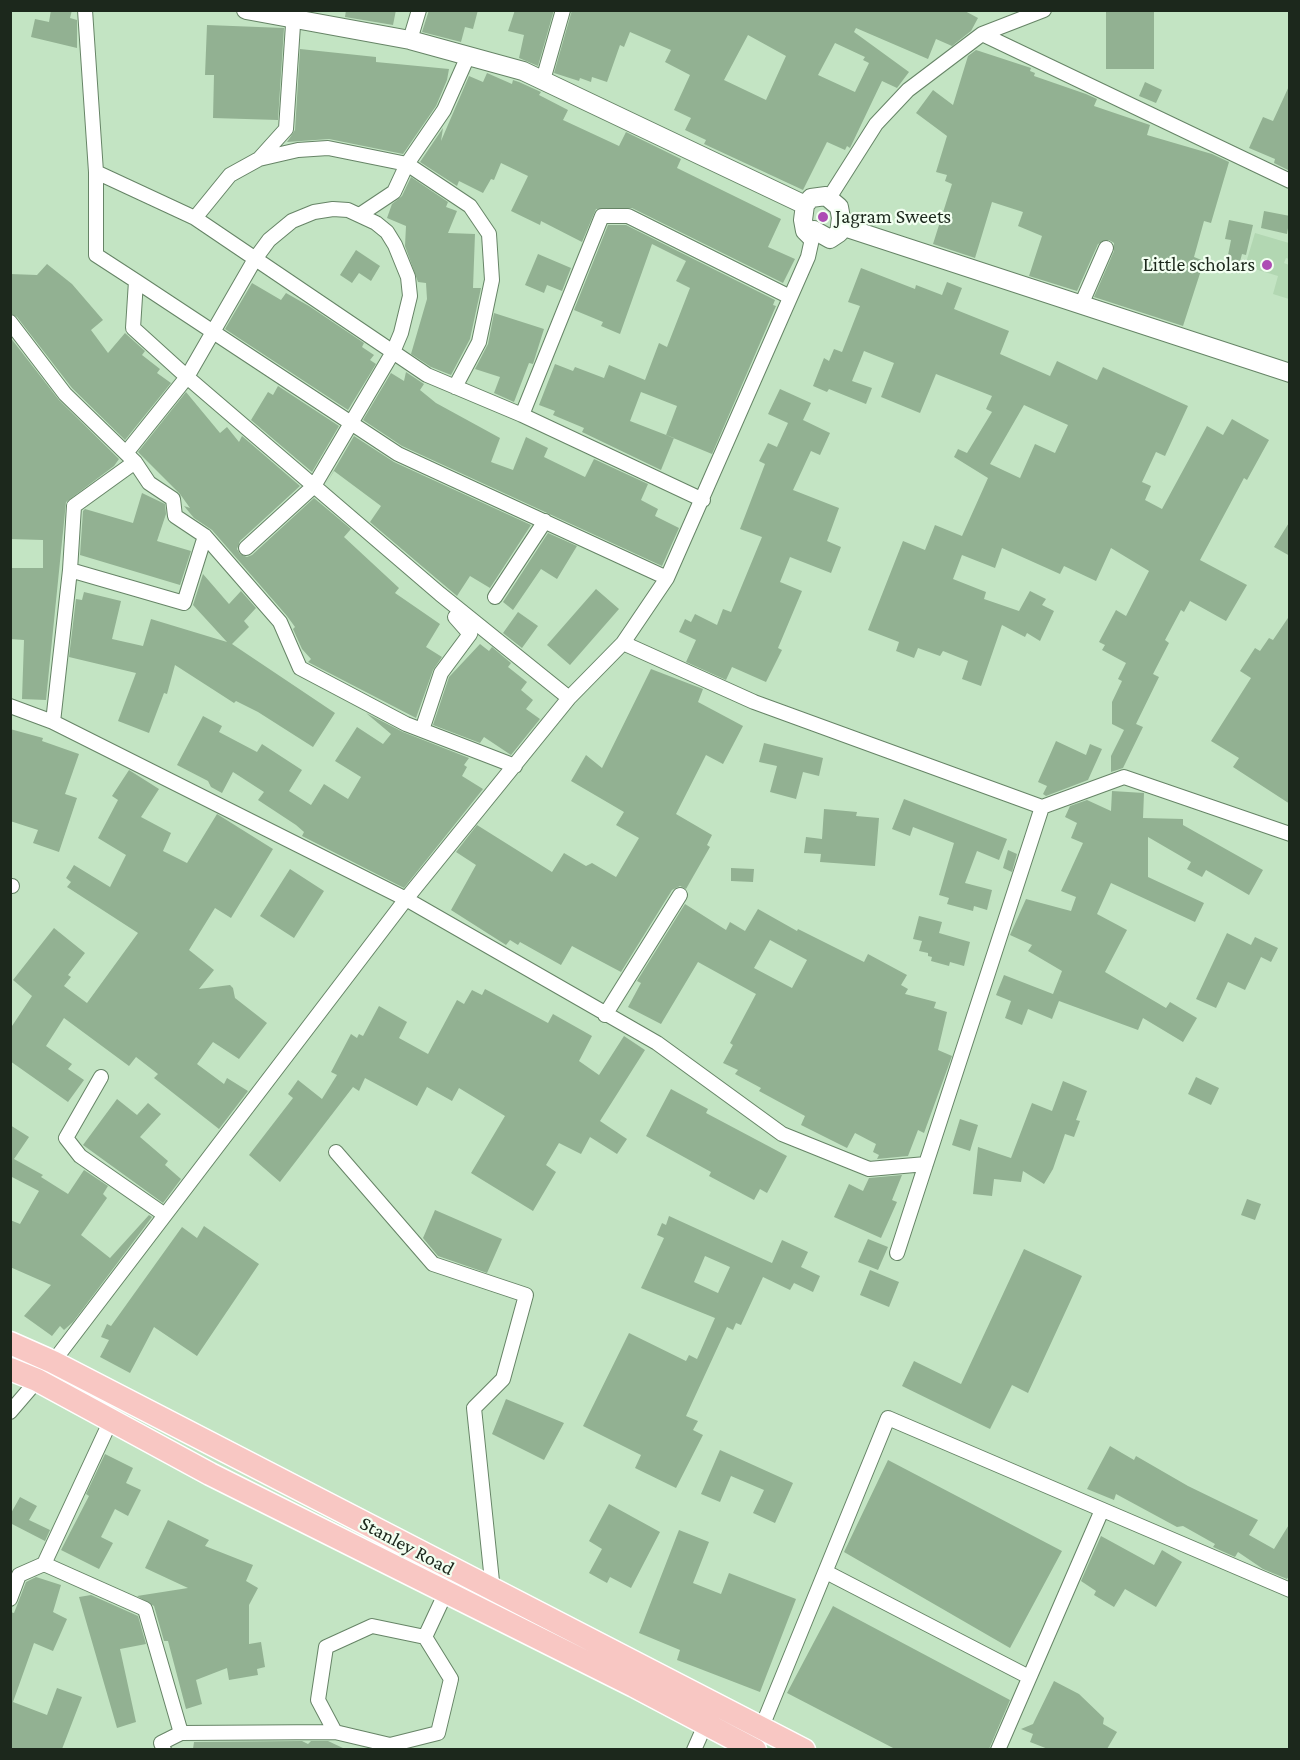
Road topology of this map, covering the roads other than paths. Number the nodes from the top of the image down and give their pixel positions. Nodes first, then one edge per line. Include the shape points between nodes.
1 (85, 10) edge
2 (246, 10) edge
3 (419, 10) edge
4 (563, 10) edge
5 (1044, 10) edge
6 (294, 15) edge
7 (982, 34) junction
8 (410, 40) junction
9 (468, 56) junction
10 (543, 80) junction
11 (259, 159) junction
12 (407, 164) junction
13 (96, 172) junction
14 (1290, 181) edge
15 (829, 198) junction
16 (805, 205) junction
17 (361, 214) junction
18 (195, 218) junction
19 (841, 226) junction
20 (814, 230) junction
21 (1106, 248) dead end
22 (255, 259) junction
23 (136, 281) junction
24 (790, 297) junction
25 (1081, 305) junction
26 (10, 322) edge
27 (214, 333) junction
28 (393, 352) junction
29 (1290, 373) edge
30 (187, 377) junction
31 (455, 387) junction
32 (522, 416) junction
33 (350, 423) junction
34 (130, 458) junction
35 (314, 486) junction
36 (702, 500) junction
37 (544, 521) junction
38 (356, 531) dead end
39 (205, 536) junction
40 (246, 548) dead end
41 (70, 570) junction
42 (667, 578) junction
43 (495, 597) dead end
44 (623, 642) junction
45 (569, 698) junction
46 (10, 706) edge
47 (53, 722) junction
48 (422, 730) junction
49 (515, 766) junction
50 (1042, 807) junction
51 (1290, 834) edge
52 (680, 895) dead end
53 (406, 899) junction
54 (605, 1016) junction
55 (100, 1077) dead end
56 (336, 1152) dead end
57 (926, 1164) junction
58 (165, 1215) junction
59 (897, 1252) dead end
60 (10, 1343) edge
61 (53, 1362) junction
62 (10, 1369) edge
63 (37, 1380) junction
64 (10, 1413) edge
65 (111, 1420) junction
66 (1102, 1510) junction
67 (44, 1564) junction
68 (825, 1572) junction
69 (1290, 1590) edge
70 (493, 1591) junction
71 (446, 1592) junction
72 (10, 1599) edge
73 (424, 1637) junction
74 (1029, 1677) junction
75 (705, 1725) junction
76 (335, 1732) junction
77 (181, 1733) junction
78 (756, 1742) edge
79 (392, 1747) edge
80 (164, 1749) edge
81 (694, 1749) edge
82 (804, 1749) edge
83 (998, 1749) edge

1 - 13 street
2 - 6 street
3 - 8 street
4 - 10 street
5 - 7 street
6 - 8 street
6 - 11 street via 286,129
7 - 14 street
7 - 15 street via 908,90 876,124
8 - 9 street
9 - 10 street via 523,70
9 - 12 street via 444,110
10 - 16 street
11 - 12 street via 328,148
11 - 18 street via 230,176
12 - 17 street via 394,192
12 - 31 street via 470,206 489,234 492,280 479,342
13 - 18 street
13 - 23 street via 96,255
15 - 16 street via 811,198
15 - 19 street via 839,207
16 - 20 street via 805,231 811,237
17 - 22 street via 333,209 292,221 269,240
17 - 28 street via 387,231 408,277 408,311
18 - 22 street
19 - 20 street via 830,239
19 - 25 street
20 - 24 street via 808,257
21 - 25 street
22 - 27 street
22 - 28 street
23 - 27 street
23 - 30 street via 133,328
24 - 32 street via 627,216 602,216
24 - 36 street
25 - 29 street
26 - 34 street via 65,394
27 - 30 street
27 - 33 street
28 - 31 street via 427,375
28 - 33 street
30 - 34 street
30 - 35 street
31 - 32 street
32 - 36 street
33 - 35 street
33 - 37 street via 398,454
34 - 39 street via 149,483 173,499 175,516
34 - 41 street via 74,506
35 - 40 street
35 - 45 street
36 - 42 street
37 - 42 street
37 - 43 street
38 - 48 street via 464,624 470,634 441,673
39 - 41 street via 184,603
39 - 48 street via 280,622 300,668
41 - 47 street
42 - 44 street
44 - 45 street
44 - 50 street via 754,702
45 - 49 street
46 - 47 street
47 - 53 street
48 - 49 street
49 - 53 street
50 - 51 street via 1124,777
50 - 57 street
52 - 54 street
53 - 54 street
53 - 58 street
54 - 57 street via 657,1043 782,1134 869,1169
55 - 58 street via 66,1138 80,1156
56 - 70 street via 433,1264 526,1295 503,1379 474,1408
57 - 59 street
58 - 61 street
60 - 61 main road, Stanley Road
61 - 63 street
61 - 70 main road, Stanley Road
62 - 63 main road, Stanley Road
63 - 64 street
63 - 65 main road, Stanley Road
65 - 67 street
65 - 71 main road, Stanley Road
66 - 68 street via 888,1418
66 - 69 street
66 - 74 street
67 - 72 street via 20,1575
67 - 77 street via 145,1609
68 - 74 street
68 - 78 street
70 - 78 main road, Stanley Road
71 - 73 street
71 - 75 main road, Stanley Road
73 - 76 street via 372,1626 326,1647 318,1700
73 - 79 street via 451,1679 438,1733
74 - 83 street
75 - 78 main road, Stanley Road
75 - 81 street
76 - 77 street
76 - 79 street
77 - 80 street via 161,1743
78 - 82 main road, Stanley Road

